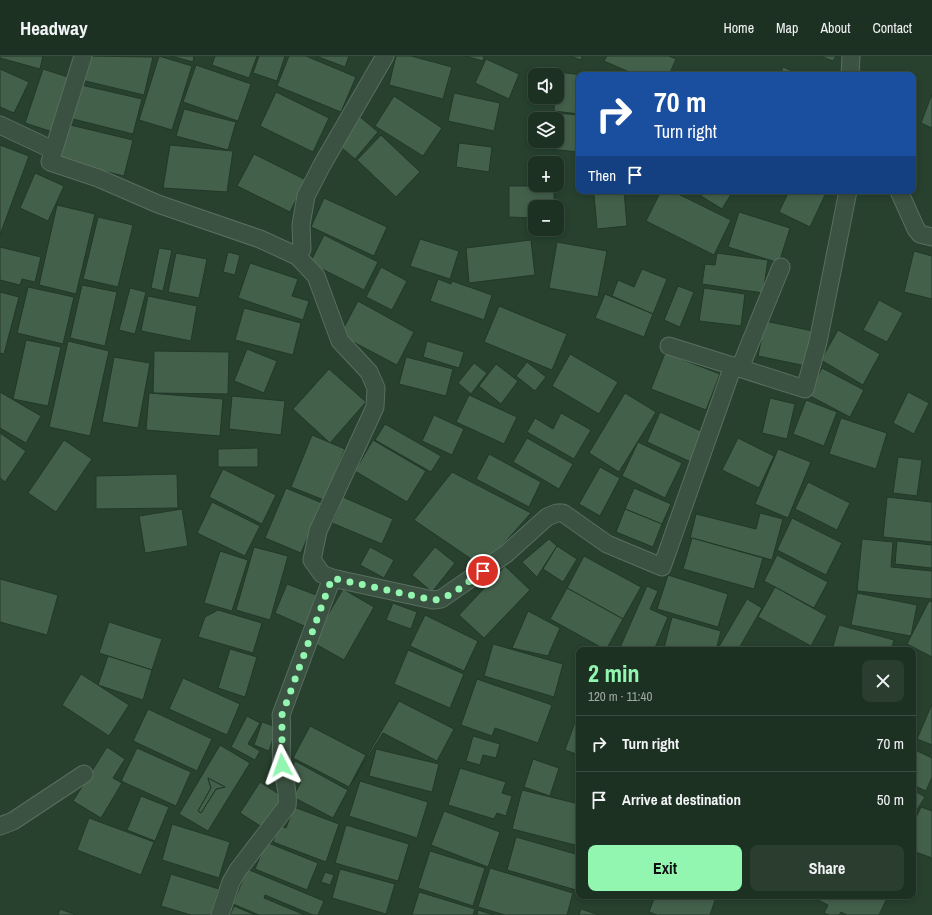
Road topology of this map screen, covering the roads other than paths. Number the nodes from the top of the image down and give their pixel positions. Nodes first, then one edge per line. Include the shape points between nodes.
1 (83, 56) edge
2 (385, 56) edge
3 (851, 56) edge
4 (850, 72) edge
5 (0, 125) edge
6 (53, 150) junction
7 (847, 194) edge
8 (900, 194) edge
9 (932, 237) edge
10 (297, 256) junction
11 (781, 267) dead end
12 (669, 346) dead end
13 (736, 367) junction
14 (332, 578) junction
15 (84, 774) dead end
16 (0, 826) edge
17 (220, 915) edge

1 - 6 street
2 - 10 street via 306,196 301,226 302,249
3 - 4 street
5 - 6 street
6 - 10 street via 50,162 98,178 158,204 260,239
7 - 13 street via 815,355 805,389
8 - 9 street via 916,229 920,234
10 - 14 street via 316,276 340,341 369,372 376,388 373,413 314,544 312,560 322,574
11 - 13 street
12 - 13 street
13 - 14 street via 662,567 607,544 563,513 557,513 547,517 500,558 441,599 433,600
14 - 17 street via 282,715 281,744 287,806 238,870 231,882
15 - 16 street via 13,821

